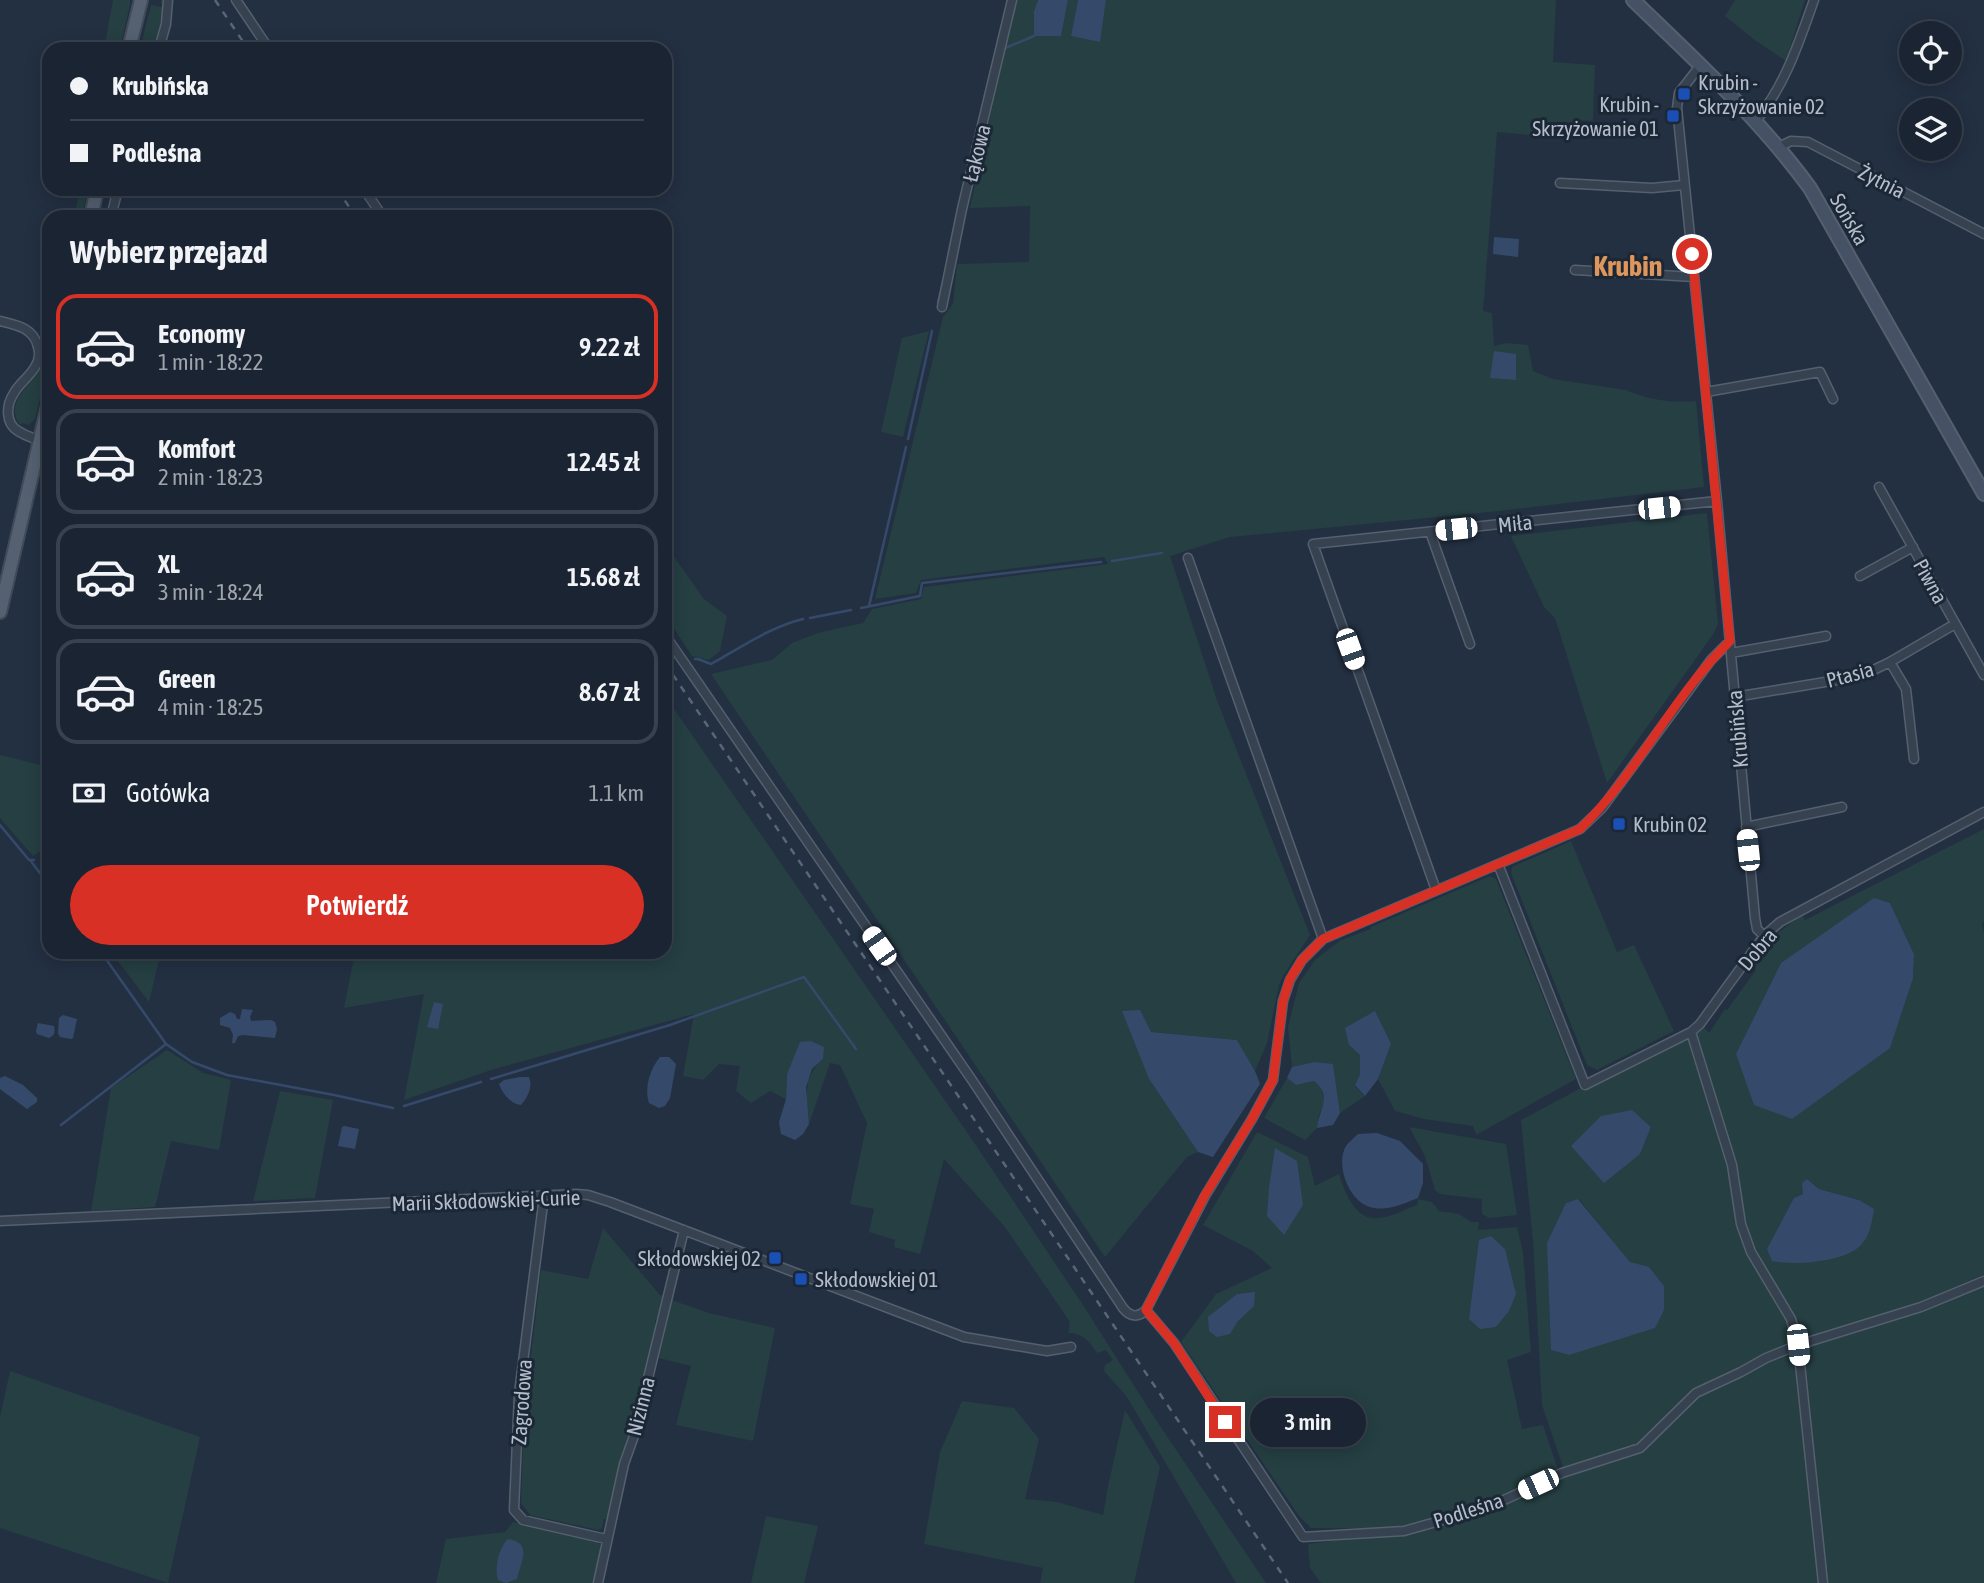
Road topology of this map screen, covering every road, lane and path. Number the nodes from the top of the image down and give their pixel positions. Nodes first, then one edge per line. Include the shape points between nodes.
1 (141, 0) edge
2 (168, 0) edge
3 (236, 0) edge
4 (1012, 0) edge
5 (1633, 0) edge
6 (1814, 0) edge
7 (131, 42) edge
8 (161, 42) edge
9 (264, 42) edge
10 (1700, 65) junction
11 (1756, 121) junction
12 (1779, 147) junction
13 (1560, 183) dead end
14 (1684, 184) junction
15 (1984, 234) edge
16 (1575, 270) dead end
17 (1694, 277) junction
18 (942, 307) dead end
19 (0, 321) edge
20 (1706, 392) junction
21 (1833, 400) dead end
22 (42, 440) edge
23 (42, 452) edge
24 (1879, 487) dead end
25 (1984, 494) edge
26 (1717, 501) junction
27 (1430, 532) junction
28 (1913, 547) junction
29 (1188, 558) dead end
30 (1860, 576) dead end
31 (0, 612) edge
32 (1955, 624) junction
33 (1826, 636) dead end
34 (1730, 641) junction
35 (1470, 644) dead end
36 (672, 645) edge
37 (1731, 653) junction
38 (1890, 662) junction
39 (1984, 675) edge
40 (1735, 697) junction
41 (1914, 759) dead end
42 (1842, 807) dead end
43 (1984, 812) edge
44 (1746, 827) junction
45 (1498, 864) junction
46 (1436, 890) junction
47 (1763, 936) junction
48 (1323, 939) junction
49 (1691, 1032) junction
50 (544, 1196) junction
51 (0, 1221) edge
52 (684, 1230) junction
53 (1984, 1281) edge
54 (1146, 1310) junction
55 (1798, 1345) junction
56 (1072, 1347) dead end
57 (606, 1539) junction
58 (598, 1583) edge
59 (1823, 1583) edge

1 - 7 main road
2 - 8 street
3 - 9 street
4 - 18 street, Łąkowa
5 - 10 street, Sońska
6 - 11 street via 1783,82
10 - 11 street, Sońska
10 - 14 street, Krubińska via 1677,100
11 - 12 street, Sońska
12 - 15 street, Żytnia via 1791,141 1808,142
12 - 25 street, Sońska via 1810,188
13 - 14 street via 1652,188
14 - 17 street, Krubińska
16 - 17 street
17 - 20 street, Krubińska
19 - 22 street via 20,326 37,342 36,366 13,393 8,417 13,428
20 - 21 street via 1820,372
20 - 26 street, Krubińska
23 - 31 main road
24 - 28 street, Piwna
26 - 27 street, Miła
26 - 34 street, Krubińska
27 - 35 street
27 - 46 street, Miła via 1313,544
28 - 30 street
28 - 32 street, Piwna
29 - 48 street
32 - 38 street, Ptasia
32 - 39 street, Piwna
33 - 37 street
34 - 37 street, Krubińska
34 - 45 street via 1699,675 1602,808 1580,829
36 - 54 street via 1123,1308 1135,1316
37 - 40 street, Krubińska
38 - 40 street, Ptasia via 1861,676
38 - 41 street via 1906,689
40 - 44 street, Krubińska
42 - 44 street
43 - 47 street, Dobra via 1782,920
44 - 47 street, Krubińska via 1755,918
45 - 46 street
45 - 49 street, Dobra via 1585,1085
46 - 48 street
47 - 49 street, Dobra
48 - 54 street via 1290,979 1273,1080 1205,1195
49 - 55 street via 1732,1165 1741,1224 1751,1252 1791,1319
50 - 51 street, Marii Skłodowskiej-Curie
50 - 52 street, Marii Skłodowskiej-Curie via 599,1198
50 - 57 street, Zagrodowa via 519,1394 514,1510 523,1520
52 - 56 street, Marii Skłodowskiej-Curie via 964,1337 1047,1351
52 - 57 street, Nizinna
53 - 55 street, Podleśna via 1921,1307
54 - 55 street, Podleśna via 1174,1343 1303,1536 1404,1531 1489,1507 1562,1473 1640,1448 1696,1393
55 - 59 street
57 - 58 street, Nizinna

